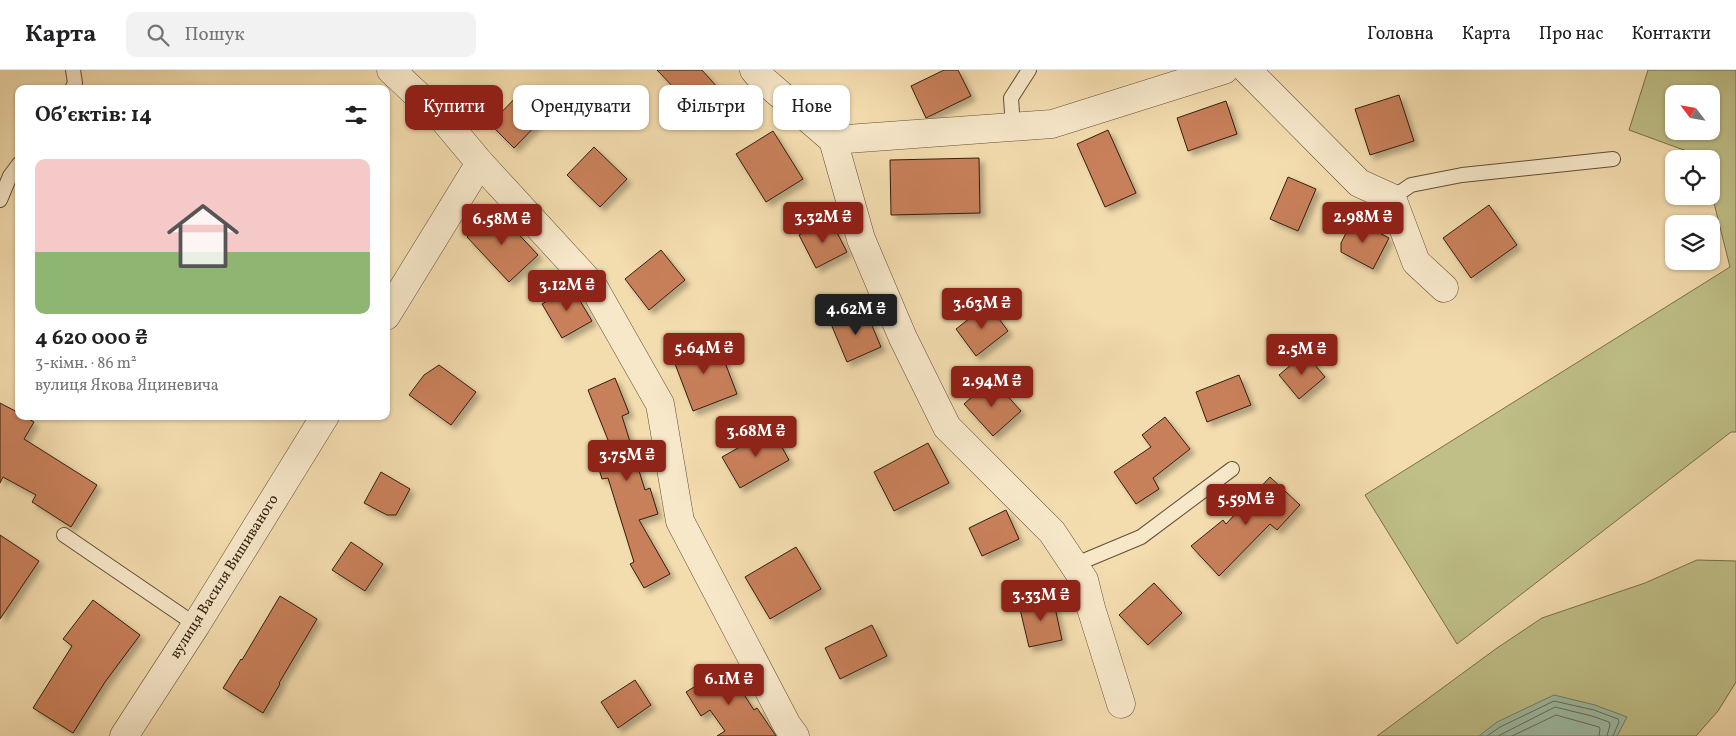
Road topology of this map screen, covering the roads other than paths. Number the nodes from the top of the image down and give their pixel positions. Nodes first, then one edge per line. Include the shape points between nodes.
1 (73, 70) edge
2 (391, 70) edge
3 (754, 70) edge
4 (1030, 70) edge
5 (1224, 70) edge
6 (1246, 70) edge
7 (74, 85) edge
8 (1013, 128) junction
9 (833, 140) junction
10 (1613, 159) dead end
11 (480, 163) junction
12 (15, 169) edge
13 (1392, 198) junction
14 (0, 200) edge
15 (1444, 288) dead end
16 (390, 309) edge
17 (323, 420) edge
18 (1232, 469) dead end
19 (64, 536) dead end
20 (1074, 565) junction
21 (196, 625) junction
22 (1121, 704) dead end
23 (124, 736) edge
24 (795, 736) edge

1 - 7 lane
2 - 11 street via 444,120
3 - 9 street
4 - 8 lane via 1011,98
5 - 8 street via 1052,124
6 - 13 street via 1359,182
8 - 9 street
9 - 20 street via 860,239 947,427 1052,532
10 - 13 lane via 1462,175 1411,185
11 - 16 street
11 - 24 street via 593,286 660,404 680,521
12 - 14 lane
13 - 15 street via 1416,262
17 - 21 street, вулиця Василя Вишиваного
18 - 20 lane via 1141,537
19 - 21 lane
20 - 22 street via 1084,580
21 - 23 street, вулиця Василя Вишиваного

